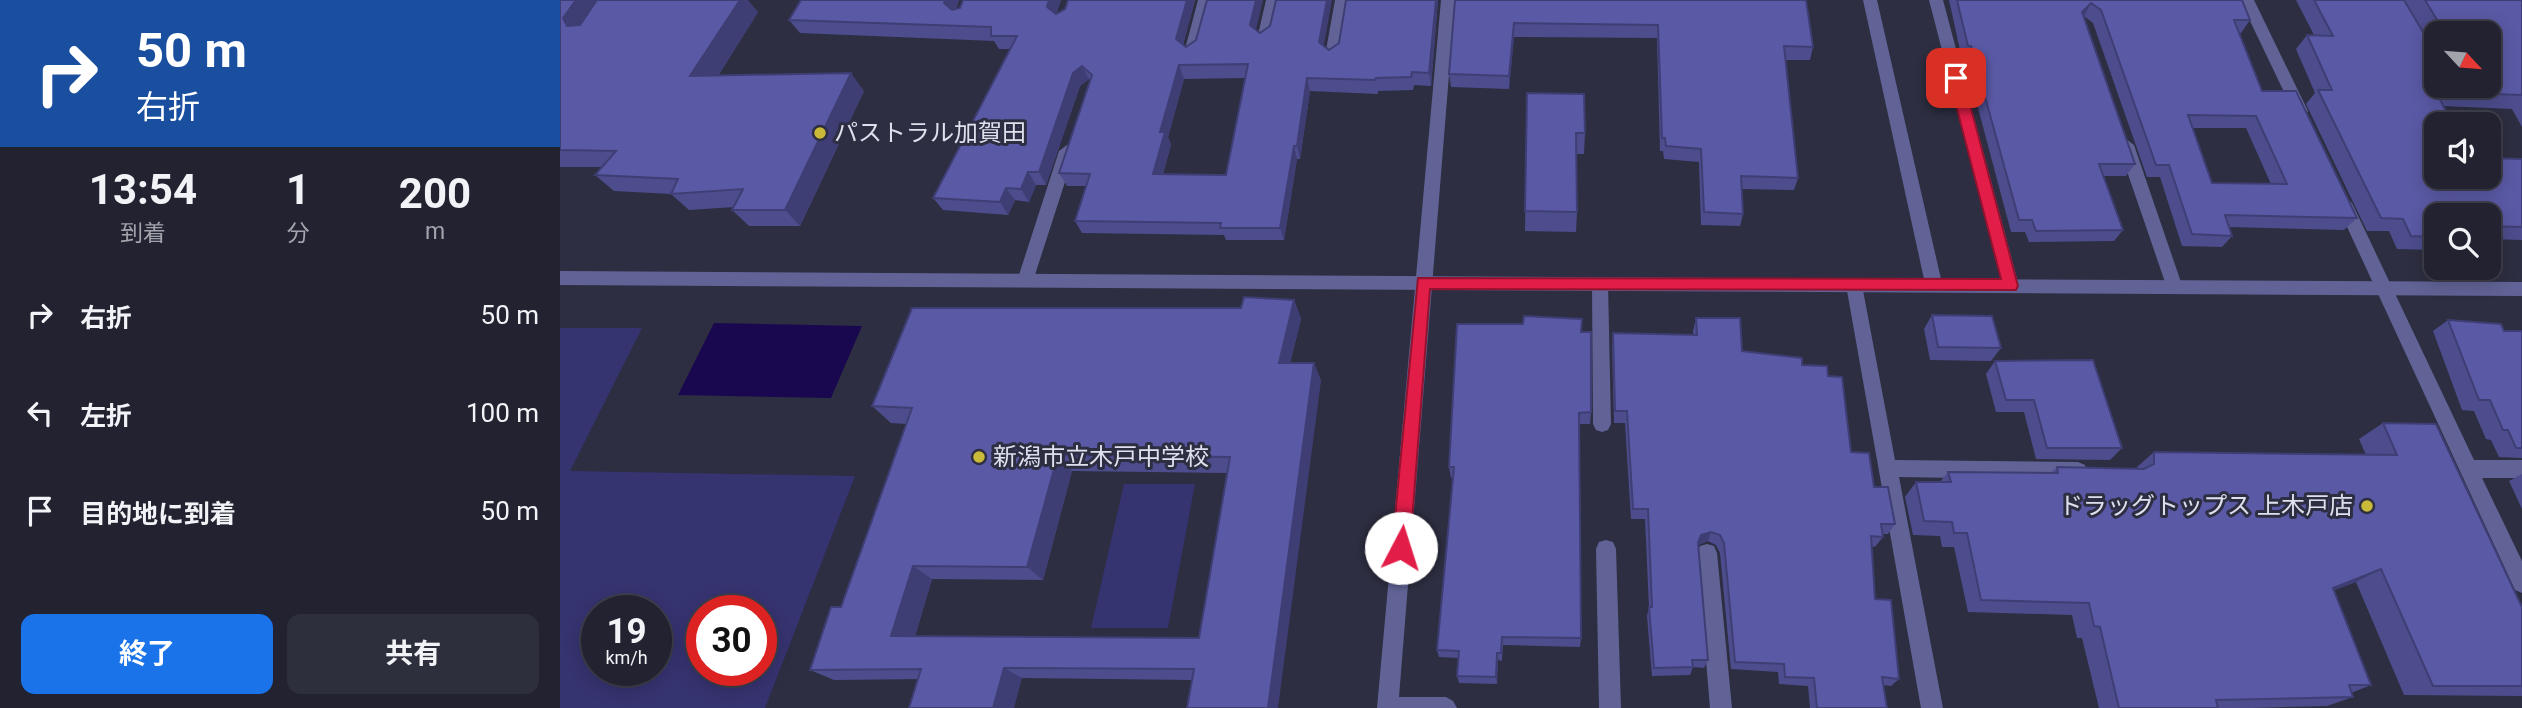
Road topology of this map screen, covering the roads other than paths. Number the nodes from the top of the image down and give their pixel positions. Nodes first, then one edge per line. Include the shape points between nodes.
1 (1205, 0) edge
2 (1273, 0) edge
3 (1342, 0) edge
4 (1448, 0) edge
5 (1870, 0) edge
6 (1936, 0) edge
7 (2247, 0) edge
8 (1264, 39) edge
9 (1191, 53) edge
10 (1332, 56) edge
11 (2307, 126) edge
12 (2120, 129) edge
13 (1072, 139) edge
14 (2337, 189) edge
15 (560, 278) edge
16 (1025, 281) junction
17 (1423, 283) junction
18 (1600, 284) junction
19 (1854, 285) junction
20 (1934, 285) junction
21 (2011, 286) junction
22 (2175, 288) junction
23 (2522, 289) edge
24 (2385, 290) junction
25 (1602, 424) dead end
26 (1887, 468) junction
27 (2469, 469) junction
28 (2522, 469) edge
29 (2100, 471) edge
30 (1606, 549) dead end
31 (1707, 554) dead end
32 (2522, 583) edge
33 (1388, 708) edge
34 (1446, 708) edge
35 (1610, 708) edge
36 (1721, 708) edge
37 (1932, 708) edge

1 - 9 street
2 - 8 street
3 - 10 street
4 - 17 street
5 - 20 street
6 - 21 street
7 - 11 street
12 - 22 street
13 - 16 street
14 - 24 street
15 - 16 street
16 - 17 street
17 - 18 street
17 - 33 street
18 - 19 street
18 - 25 street
19 - 20 street
19 - 26 street
20 - 21 street
21 - 22 street
22 - 24 street
23 - 24 street
24 - 27 street
26 - 29 street
26 - 37 street
27 - 28 street
27 - 32 street
30 - 35 street
31 - 36 street
33 - 34 street

